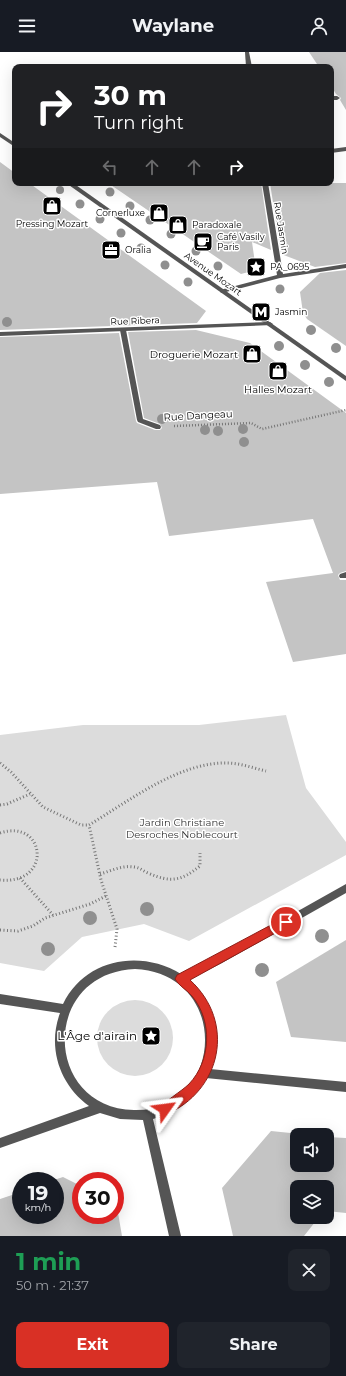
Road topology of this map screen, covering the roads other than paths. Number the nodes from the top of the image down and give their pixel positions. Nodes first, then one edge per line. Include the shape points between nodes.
1 (247, 52) edge
2 (249, 64) edge
3 (0, 135) edge
4 (12, 143) edge
5 (346, 149) edge
6 (334, 150) edge
7 (73, 186) edge
8 (265, 186) edge
9 (346, 266) edge
10 (280, 276) junction
11 (222, 291) junction
12 (270, 324) junction
13 (123, 330) junction
14 (0, 334) edge
15 (346, 379) edge
16 (158, 427) road end
17 (346, 888) edge
18 (181, 979) junction
19 (0, 999) edge
20 (65, 1010) junction
21 (204, 1073) junction
22 (346, 1087) edge
23 (99, 1108) junction
24 (147, 1114) junction
25 (0, 1143) edge
26 (175, 1236) edge

1 - 2 street
3 - 4 street
5 - 6 street
7 - 11 street, Avenue Mozart
8 - 10 street, Rue Jasmin
9 - 10 street
10 - 11 street
11 - 12 street, Avenue Mozart
12 - 13 street, Rue Ribera
12 - 15 street, Avenue Mozart
13 - 14 street, Rue Ribera
13 - 16 street, Rue Dangeau via 140,420
17 - 18 street
18 - 20 street via 160,969 136,966 113,969 93,978 77,992
18 - 21 street via 196,993 207,1011 212,1031 212,1052
19 - 20 street
20 - 23 street via 58,1034 60,1060 81,1097
21 - 22 street
21 - 24 street via 181,1099 165,1109
23 - 24 street via 127,1114
23 - 25 street
24 - 26 street

